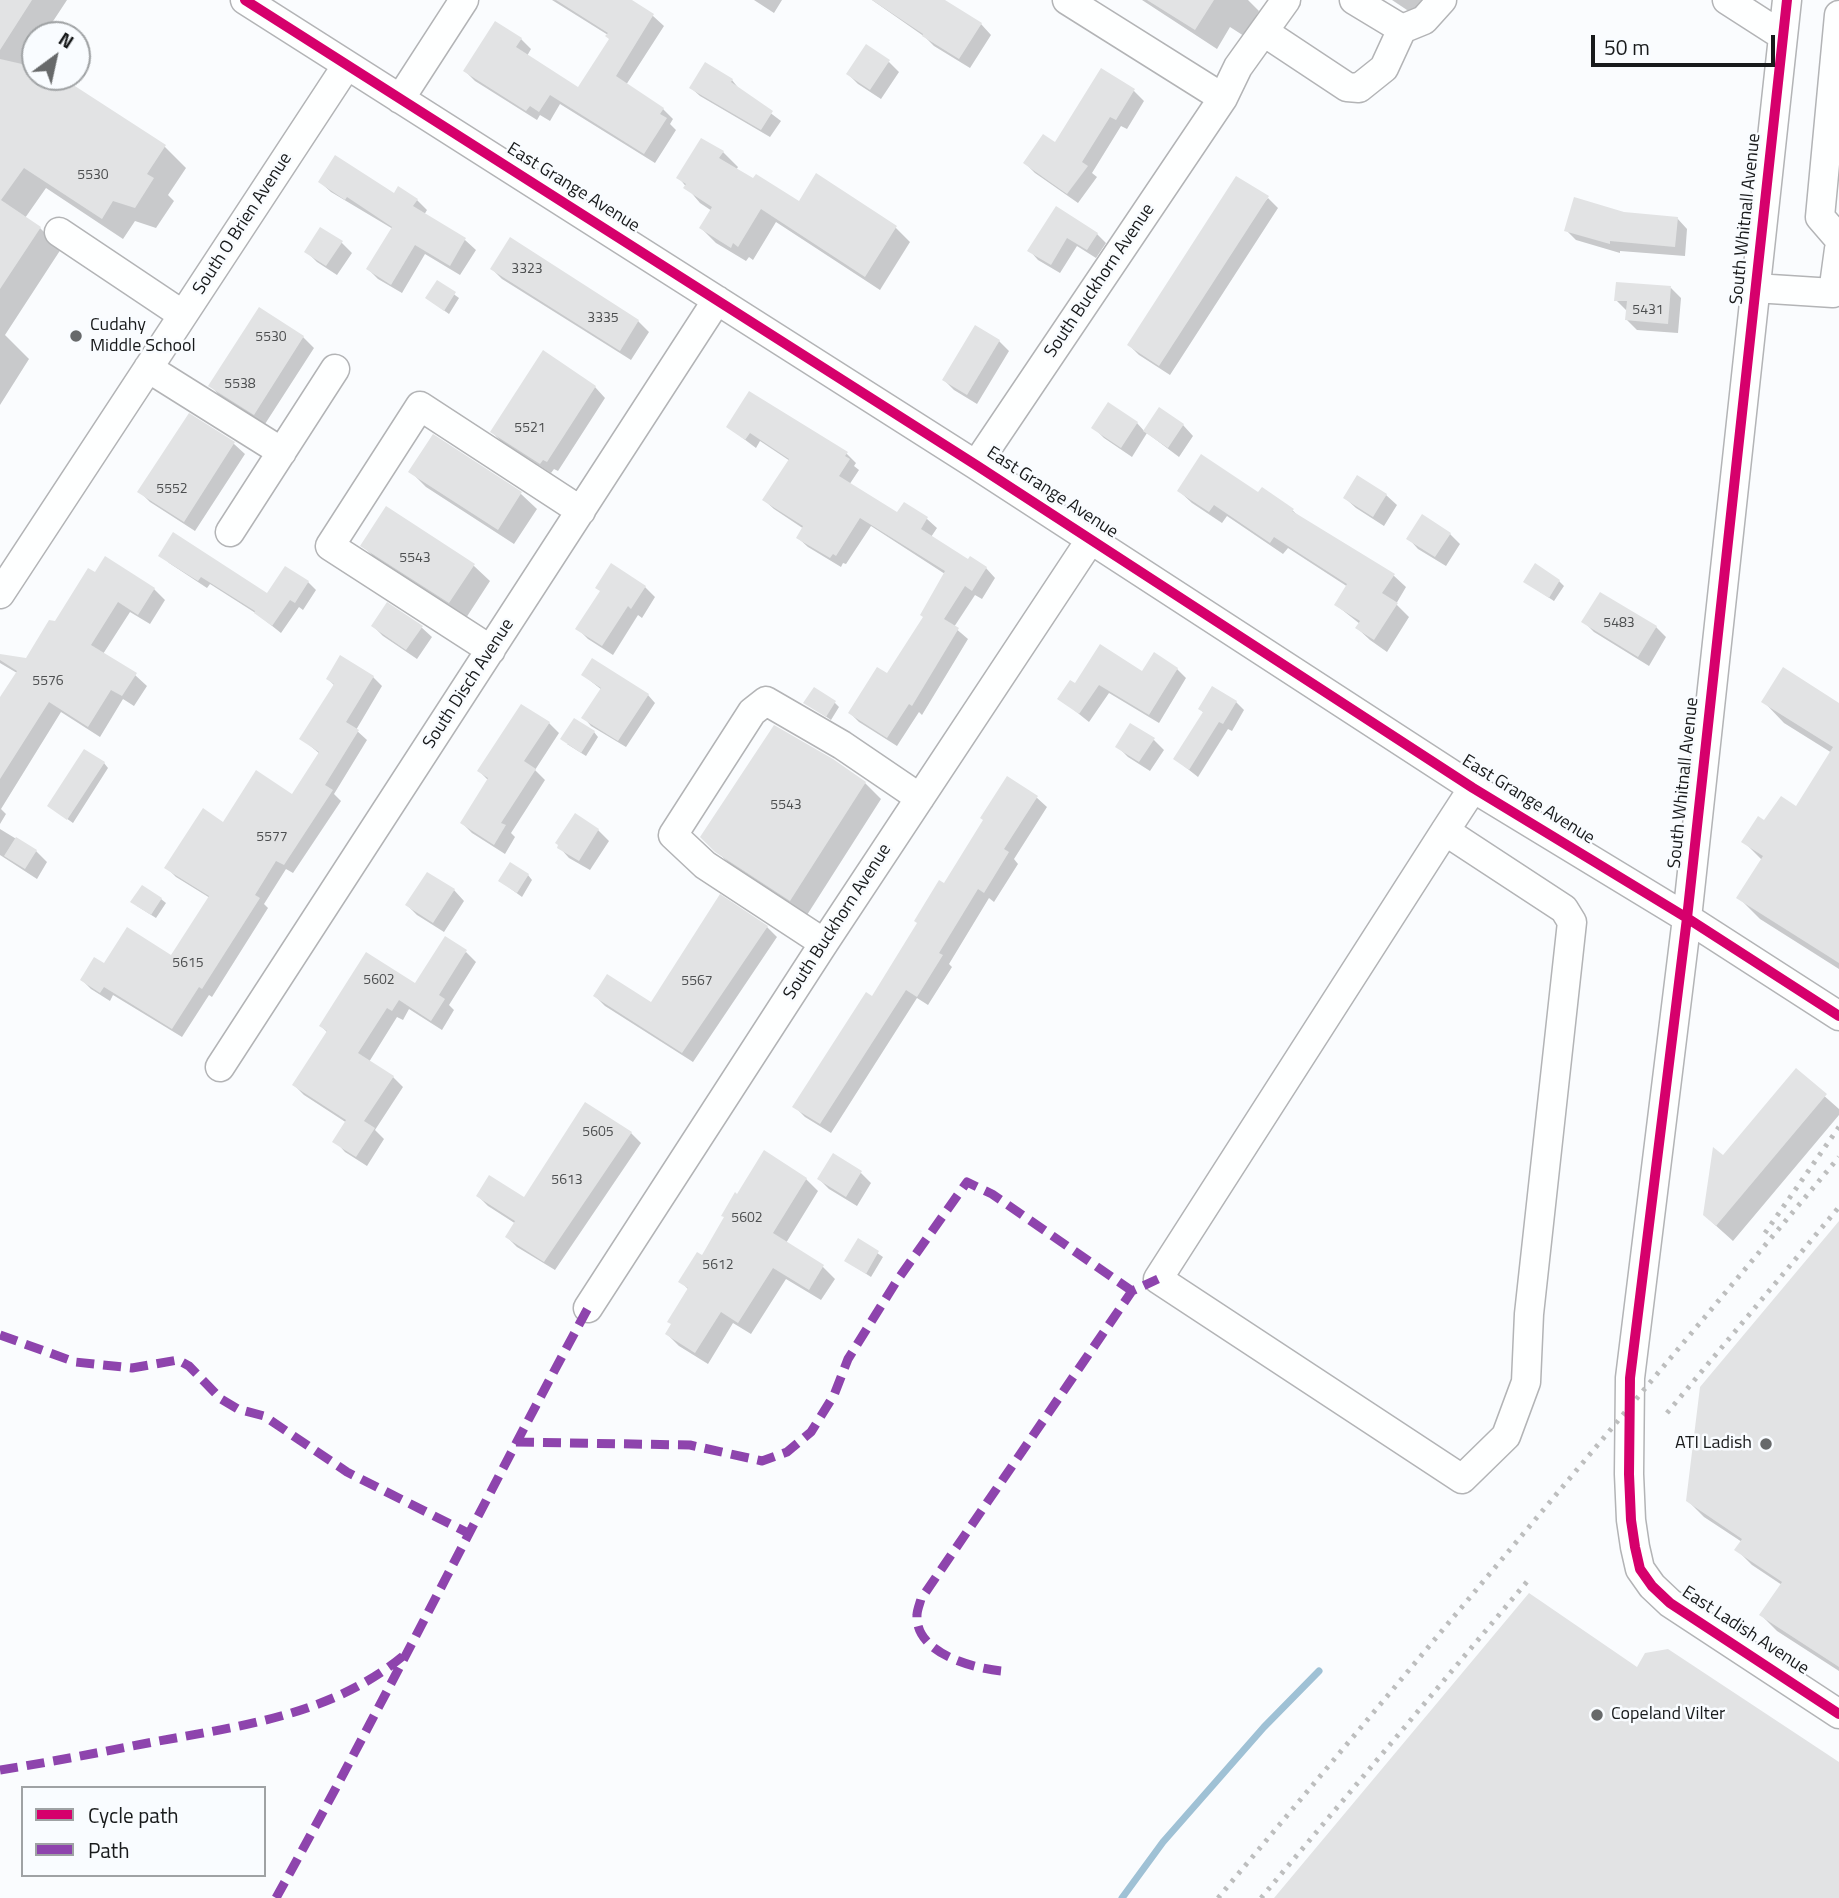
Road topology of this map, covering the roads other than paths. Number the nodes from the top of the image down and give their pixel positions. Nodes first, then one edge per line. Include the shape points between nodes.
1 (245, 0) edge
2 (464, 0) edge
3 (1067, 0) edge
4 (1286, 0) edge
5 (1353, 0) edge
6 (1442, 0) edge
7 (1727, 0) edge
8 (1787, 0) edge
9 (1839, 15) edge
10 (1402, 29) junction
11 (1264, 32) junction
12 (1783, 36) junction
13 (347, 65) junction
14 (1223, 98) junction
15 (400, 99) junction
16 (59, 232) dead end
17 (1839, 239) edge
18 (1839, 249) edge
19 (1755, 288) junction
20 (717, 300) junction
21 (183, 315) junction
22 (148, 368) junction
23 (335, 369) dead end
24 (282, 452) junction
25 (976, 465) junction
26 (581, 510) junction
27 (230, 533) dead end
28 (1091, 539) junction
29 (0, 594) edge
30 (491, 650) junction
31 (1473, 788) junction
32 (920, 797) junction
33 (1445, 831) junction
34 (1687, 918) junction
35 (824, 943) junction
36 (1839, 1016) edge
37 (220, 1067) dead end
38 (588, 1308) dead end
39 (1640, 1569) joint
40 (1839, 1714) edge

1 - 13 street, East Grange Avenue
2 - 15 street
3 - 14 street
4 - 11 street, South Buckhorn Avenue
5 - 10 street
6 - 10 street via 1424,20
7 - 12 street
8 - 12 street, South Whitnall Avenue
9 - 17 street via 1820,217
10 - 11 street via 1384,68 1359,88 1347,87
11 - 14 street, South Buckhorn Avenue via 1238,67
12 - 19 street, South Whitnall Avenue
13 - 15 street, East Grange Avenue
13 - 21 street, South O Brien Avenue
14 - 25 street, South Buckhorn Avenue
15 - 20 street, East Grange Avenue
16 - 21 street
18 - 19 street via 1833,293
19 - 34 street, South Whitnall Avenue
20 - 25 street, East Grange Avenue
20 - 26 street, South Disch Avenue
21 - 22 street, South O Brien Avenue
22 - 24 street
22 - 29 street, South O Brien Avenue
23 - 24 street
24 - 27 street
25 - 28 street, East Grange Avenue
26 - 30 street, South Disch Avenue
26 - 30 street via 419,406 330,546
28 - 31 street, East Grange Avenue
28 - 32 street, South Buckhorn Avenue
30 - 37 street, South Disch Avenue
31 - 33 street
31 - 34 street, East Grange Avenue
32 - 35 street, South Buckhorn Avenue
32 - 35 street via 766,701 752,712 673,835 705,865
33 - 33 street via 1158,1279 1462,1479 1506,1436 1526,1382 1529,1314 1572,922 1564,909
34 - 36 street, East Grange Avenue
34 - 39 street, South Whitnall Avenue via 1630,1378 1631,1520
35 - 38 street, South Buckhorn Avenue
39 - 40 street, East Ladish Avenue via 1670,1603

